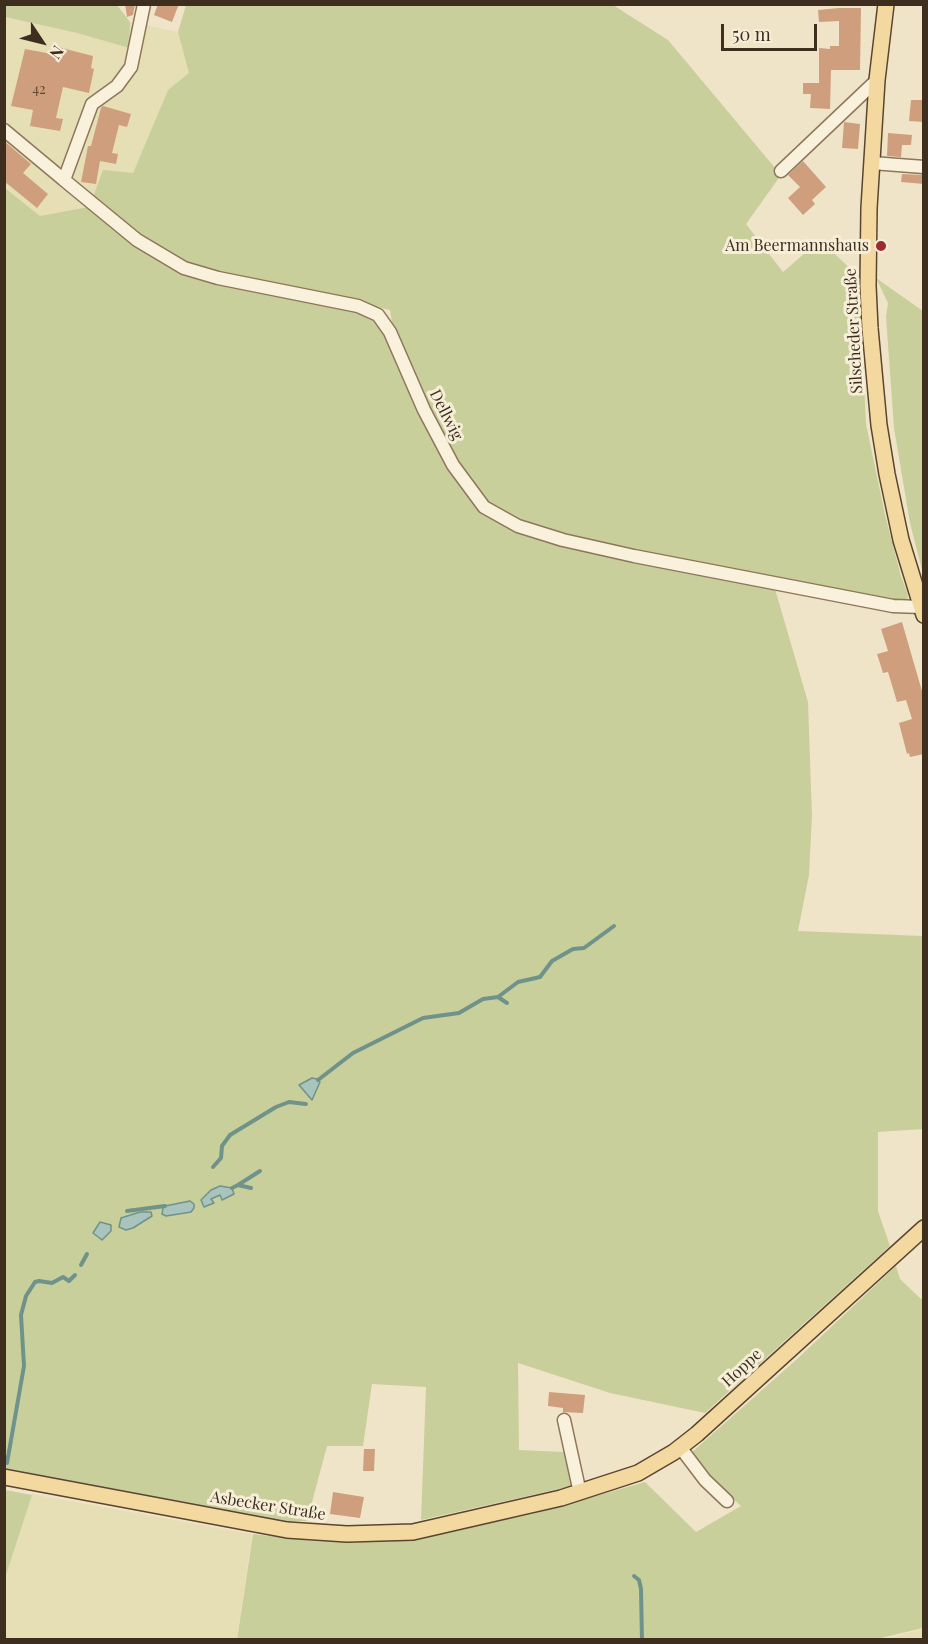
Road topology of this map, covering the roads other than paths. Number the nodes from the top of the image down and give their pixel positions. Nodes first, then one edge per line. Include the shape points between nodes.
1 (144, 4) edge
2 (886, 4) edge
3 (878, 81) junction
4 (4, 130) edge
5 (872, 163) junction
6 (924, 166) edge
7 (781, 171) dead end
8 (64, 180) junction
9 (922, 611) edge
10 (924, 1228) edge
11 (564, 1420) dead end
12 (680, 1447) junction
13 (4, 1477) edge
14 (580, 1493) junction
15 (561, 1498) joint
16 (728, 1501) dead end

1 - 8 street via 131,67 117,86 92,104
2 - 3 main road, Silscheder Straße
3 - 5 main road, Silscheder Straße
3 - 7 street
4 - 8 street, Dellwig
5 - 6 street
5 - 9 main road, Silscheder Straße via 868,286 879,425 893,506
8 - 9 street, Dellwig via 138,240 184,268 358,306 378,315 390,332 453,465 484,507 518,526 634,556
10 - 12 main road, Hoppe
11 - 14 street
12 - 14 main road, Hoppe via 638,1473
12 - 16 street via 705,1480
13 - 15 main road, Asbecker Straße via 287,1530 347,1534 413,1532
14 - 15 main road, Hoppe

